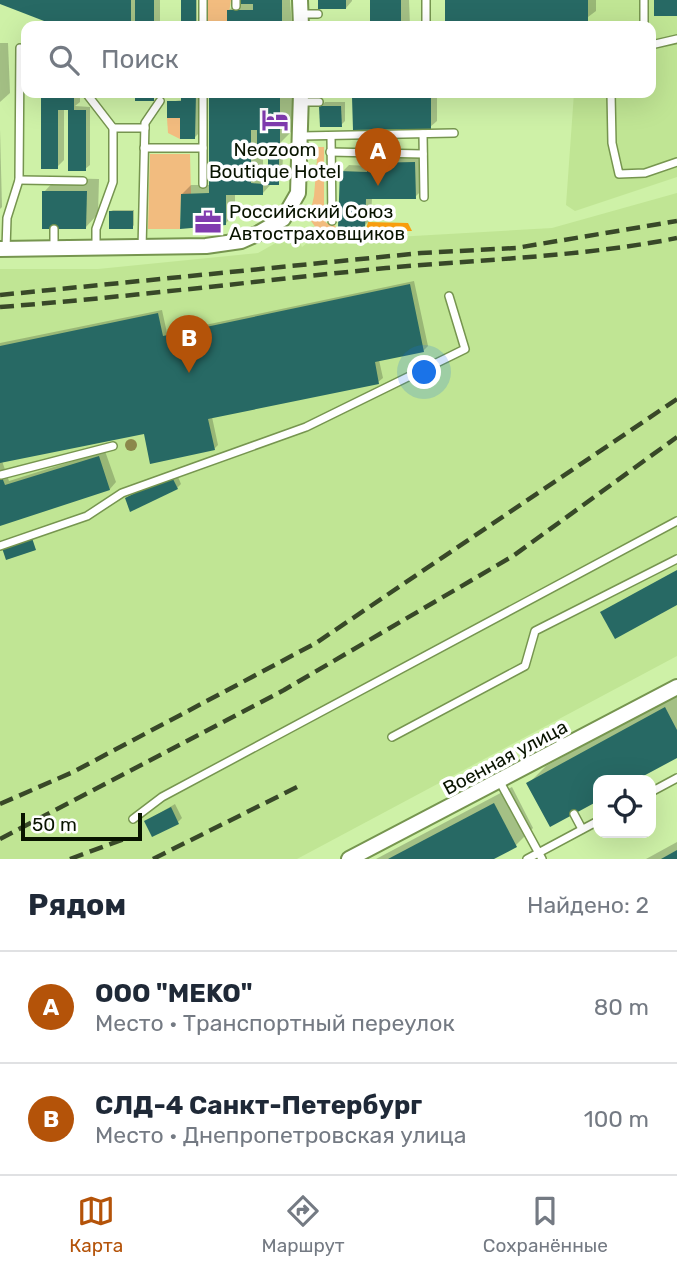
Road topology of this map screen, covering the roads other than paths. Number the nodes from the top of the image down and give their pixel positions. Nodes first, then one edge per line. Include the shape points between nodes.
1 (203, 0) edge
2 (426, 0) edge
3 (644, 0) edge
4 (301, 13) edge
5 (318, 14) dead end
6 (203, 21) edge
7 (426, 21) edge
8 (644, 21) edge
9 (677, 40) edge
10 (656, 44) edge
11 (20, 48) dead end
12 (90, 98) edge
13 (203, 98) edge
14 (301, 98) edge
15 (305, 98) edge
16 (611, 98) edge
17 (160, 101) dead end
18 (319, 102) dead end
19 (113, 128) junction
20 (145, 128) junction
21 (454, 133) dead end
22 (423, 134) junction
23 (302, 136) junction
24 (331, 136) junction
25 (145, 148) junction
26 (203, 148) junction
27 (330, 152) junction
28 (423, 154) junction
29 (677, 162) edge
30 (19, 180) junction
31 (54, 181) junction
32 (83, 181) dead end
33 (203, 184) dead end
34 (54, 191) dead end
35 (425, 197) dead end
36 (332, 221) dead end
37 (54, 229) dead end
38 (3, 249) edge
39 (54, 249) junction
40 (142, 249) junction
41 (96, 250) junction
42 (449, 296) dead end
43 (113, 446) dead end
44 (1, 475) edge
45 (677, 521) edge
46 (0, 546) edge
47 (677, 559) edge
48 (676, 690) edge
49 (392, 737) dead end
50 (677, 778) edge
51 (500, 782) junction
52 (656, 789) edge
53 (574, 814) dead end
54 (134, 819) dead end
55 (593, 824) edge
56 (582, 829) junction
57 (540, 856) edge
58 (349, 859) edge
59 (527, 859) edge

1 - 6 lane
2 - 7 lane
3 - 8 lane
4 - 5 lane
9 - 10 lane
11 - 30 lane
12 - 19 lane
13 - 26 lane
14 - 23 street
15 - 18 lane
16 - 29 lane via 612,144 619,174 645,173
17 - 20 lane
19 - 20 lane
19 - 41 lane via 113,182 96,229
20 - 25 lane
21 - 22 lane
22 - 24 lane
22 - 28 lane
23 - 24 lane
23 - 40 street via 298,193 283,219 242,241
24 - 27 lane
25 - 26 lane
25 - 40 lane
26 - 33 lane
27 - 28 lane
27 - 36 lane
28 - 35 lane
30 - 31 lane
30 - 38 lane
31 - 32 lane
31 - 34 lane
37 - 39 lane
38 - 39 street
39 - 41 street
40 - 41 street
42 - 46 lane via 465,349 306,427 122,493 87,516
43 - 44 lane
45 - 54 lane via 162,797
47 - 49 lane via 536,631 525,666
48 - 51 street, Военная улица
50 - 52 lane
51 - 57 lane
51 - 58 street, Военная улица
53 - 56 lane
55 - 56 lane
56 - 57 lane
57 - 59 lane

